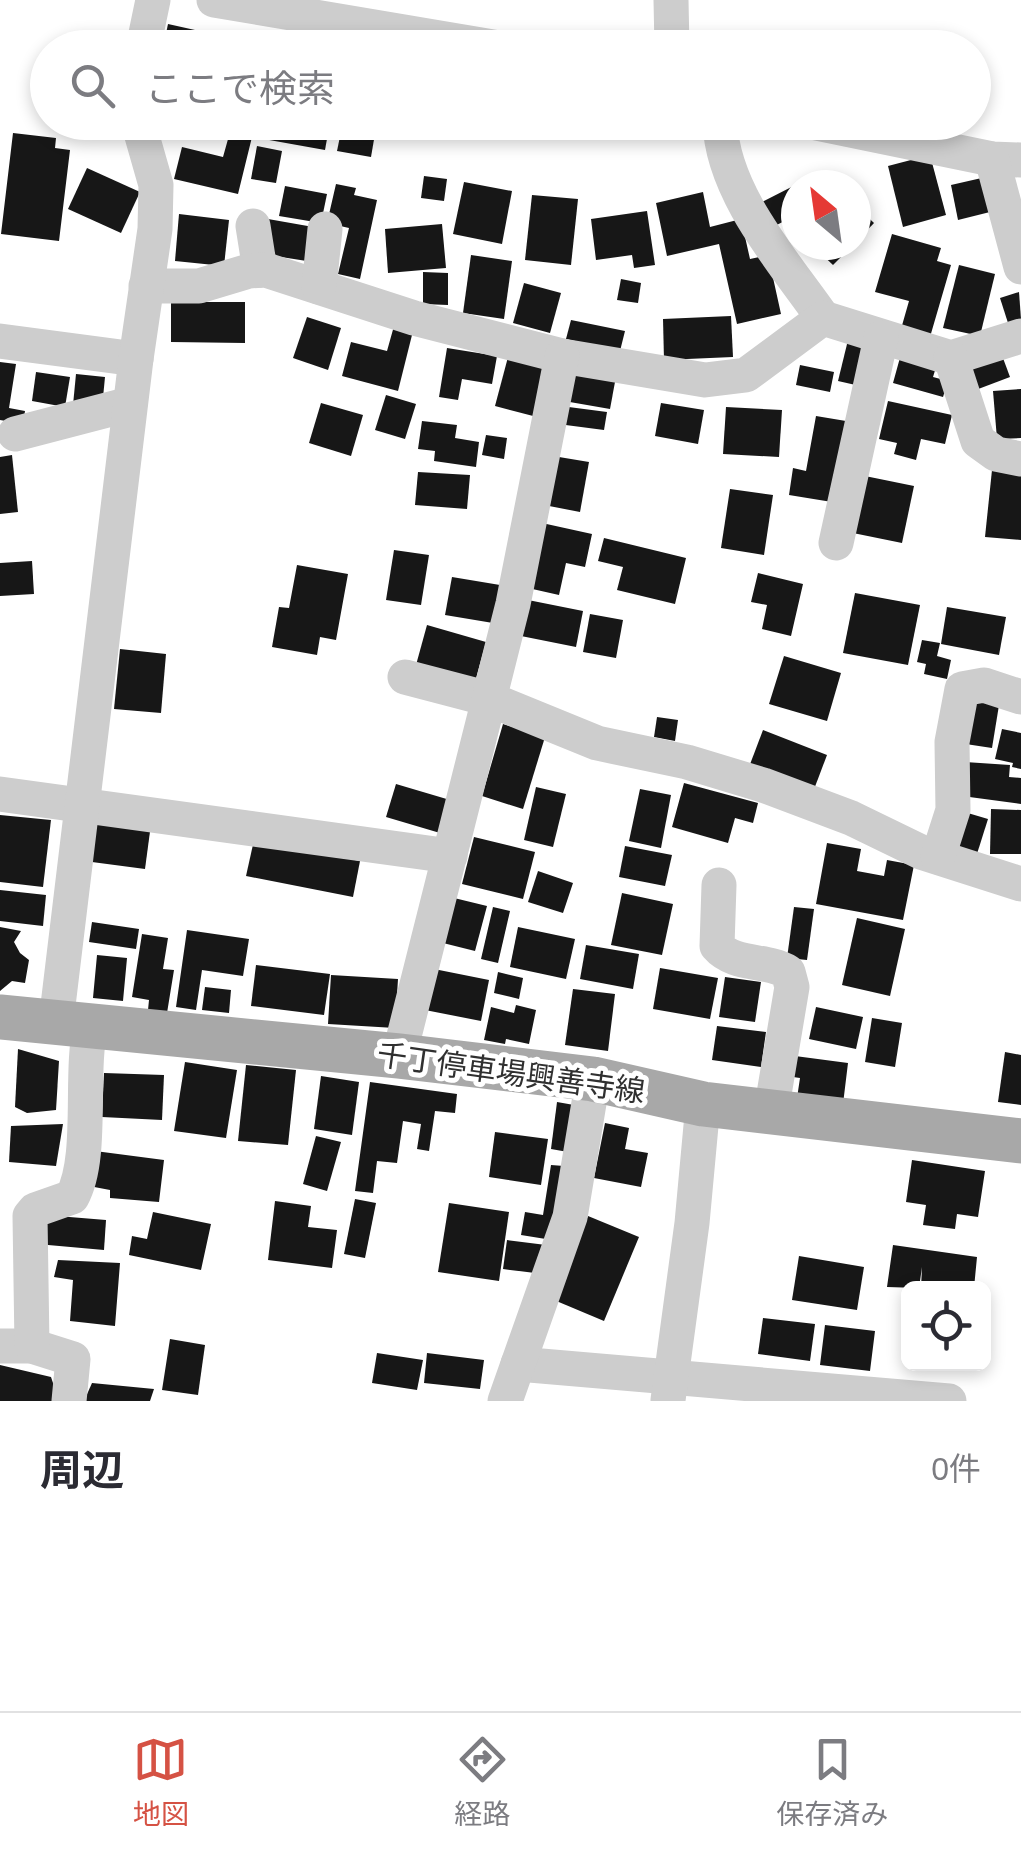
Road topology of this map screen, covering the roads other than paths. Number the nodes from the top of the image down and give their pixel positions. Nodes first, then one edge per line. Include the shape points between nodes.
1 (153, 0) edge
2 (214, 0) edge
3 (671, 0) edge
4 (147, 30) edge
5 (392, 30) edge
6 (672, 30) edge
7 (143, 140) edge
8 (720, 140) edge
9 (907, 140) edge
10 (1007, 159) edge
11 (253, 226) dead end
12 (325, 229) dead end
13 (1021, 267) edge
14 (260, 270) junction
15 (146, 286) junction
16 (318, 287) junction
17 (823, 318) junction
18 (1021, 336) edge
19 (880, 338) junction
20 (0, 341) edge
21 (562, 356) junction
22 (951, 358) junction
23 (136, 359) junction
24 (130, 404) junction
25 (15, 434) dead end
26 (1021, 460) edge
27 (836, 543) dead end
28 (404, 676) dead end
29 (1021, 697) edge
30 (489, 699) junction
31 (0, 794) edge
32 (83, 806) junction
33 (450, 856) junction
34 (938, 857) junction
35 (1021, 884) edge
36 (719, 885) dead end
37 (0, 1017) edge
38 (74, 1023) junction
39 (400, 1056) junction
40 (592, 1079) junction
41 (704, 1104) junction
42 (771, 1112) junction
43 (1021, 1141) edge
44 (16, 1346) edge
45 (518, 1364) junction
46 (669, 1389) edge
47 (69, 1401) edge
48 (505, 1401) edge
49 (949, 1401) edge

1 - 4 street
2 - 5 street
3 - 6 street
7 - 15 street via 156,186
8 - 17 street via 733,182
9 - 10 street
10 - 13 street
11 - 14 street
12 - 16 street
14 - 15 street via 199,286
14 - 16 street
15 - 23 street
16 - 21 street
17 - 19 street
17 - 21 street via 746,375 704,380
18 - 22 street
19 - 22 street
19 - 27 street
20 - 23 street
21 - 30 street
22 - 26 street via 978,442
23 - 24 street
24 - 25 street
24 - 32 street
28 - 30 street
29 - 34 street via 984,685 962,689 952,742 953,810
30 - 33 street
30 - 34 street via 597,743 764,785
31 - 32 street
32 - 33 street
32 - 38 street
33 - 39 street
34 - 35 street
36 - 42 street via 716,946 725,956 788,972 792,988
37 - 38 main road, 千丁停車場興善寺線
38 - 39 main road, 千丁停車場興善寺線
38 - 44 street via 86,1048 77,1187 72,1197 30,1216
39 - 40 main road, 千丁停車場興善寺線
40 - 41 main road, 千丁停車場興善寺線
40 - 45 street via 570,1217
41 - 42 main road, 千丁停車場興善寺線
41 - 46 street
42 - 43 main road, 千丁停車場興善寺線
44 - 47 street via 73,1359
45 - 46 street
45 - 48 street
46 - 49 street

